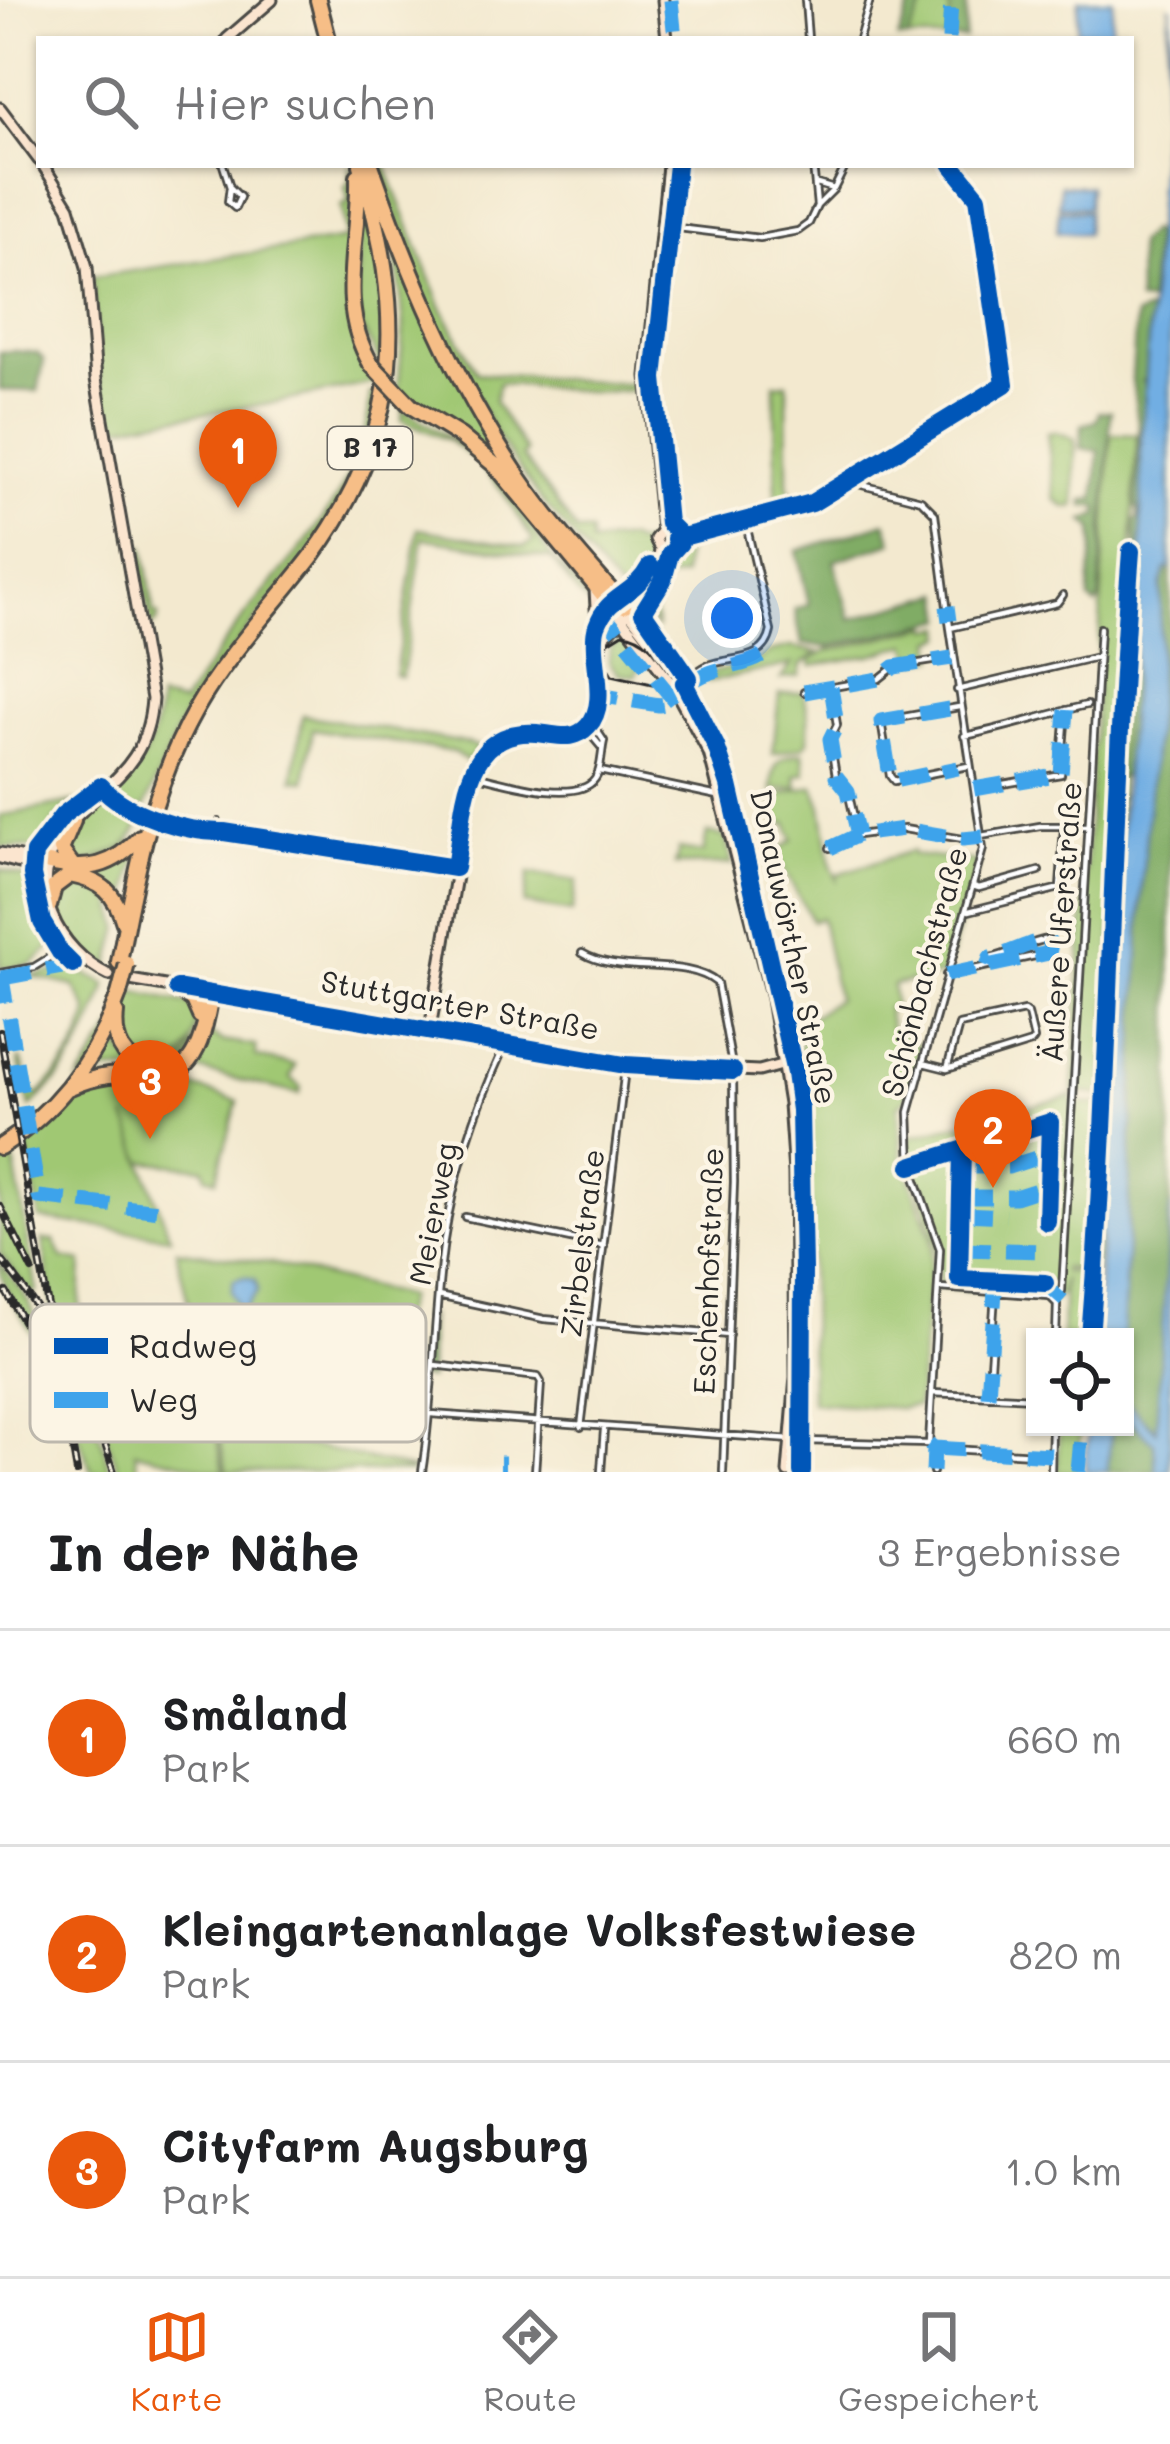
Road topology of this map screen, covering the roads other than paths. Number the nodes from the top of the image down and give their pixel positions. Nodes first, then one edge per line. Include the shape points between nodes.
1 (272, 0) edge
2 (323, 0) edge
3 (663, 0) edge
4 (805, 0) edge
5 (870, 0) edge
6 (230, 36) edge
7 (331, 36) edge
8 (667, 36) edge
9 (808, 36) edge
10 (861, 36) edge
11 (0, 108) edge
12 (36, 155) edge
13 (45, 168) edge
14 (225, 168) edge
15 (364, 168) edge
16 (366, 168) edge
17 (366, 168) edge
18 (366, 168) edge
19 (668, 168) edge
20 (813, 168) edge
21 (844, 168) edge
22 (955, 168) edge
23 (814, 182) junction
24 (230, 187) dead end
25 (834, 189) junction
26 (817, 206) junction
27 (662, 226) junction
28 (850, 482) junction
29 (746, 520) junction
30 (662, 530) junction
31 (668, 545) junction
32 (595, 587) junction
33 (1063, 596) dead end
34 (947, 606) dead end
35 (623, 612) junction
36 (1100, 628) dead end
37 (597, 630) junction
38 (598, 655) junction
39 (1099, 657) junction
40 (952, 658) junction
41 (684, 682) junction
42 (831, 687) junction
43 (956, 690) junction
44 (804, 692) dead end
45 (1087, 705) dead end
46 (959, 707) junction
47 (1066, 710) junction
48 (589, 726) junction
49 (964, 736) junction
50 (715, 757) junction
51 (970, 766) junction
52 (598, 771) junction
53 (472, 774) junction
54 (717, 779) junction
55 (974, 790) junction
56 (698, 792) junction
57 (723, 799) junction
58 (73, 820) junction
59 (219, 823) dead end
60 (1089, 826) junction
61 (1064, 827) junction
62 (145, 831) junction
63 (858, 836) junction
64 (982, 837) junction
65 (830, 848) dead end
66 (0, 856) edge
67 (48, 867) junction
68 (455, 868) junction
69 (1039, 871) dead end
70 (73, 872) junction
71 (973, 886) junction
72 (49, 906) junction
73 (966, 910) junction
74 (125, 928) junction
75 (68, 946) junction
76 (582, 953) dead end
77 (123, 963) junction
78 (988, 966) junction
79 (0, 973) edge
80 (109, 975) dead end
81 (946, 975) junction
82 (130, 980) dead end
83 (178, 988) junction
84 (207, 993) junction
85 (116, 995) junction
86 (200, 1016) junction
87 (430, 1029) junction
88 (506, 1042) junction
89 (794, 1063) junction
90 (922, 1063) junction
91 (625, 1065) junction
92 (781, 1065) junction
93 (947, 1069) junction
94 (733, 1071) junction
95 (68, 1088) junction
96 (6, 1139) edge
97 (465, 1217) dead end
98 (604, 1246) junction
99 (940, 1288) junction
100 (995, 1291) junction
101 (1062, 1291) dead end
102 (438, 1296) junction
103 (593, 1325) junction
104 (1056, 1328) edge
105 (729, 1335) junction
106 (434, 1365) junction
107 (932, 1393) junction
108 (988, 1396) junction
109 (1026, 1398) edge
110 (431, 1414) junction
111 (538, 1424) junction
112 (581, 1427) junction
113 (604, 1428) junction
114 (725, 1436) junction
115 (1052, 1436) edge
116 (791, 1440) junction
117 (804, 1441) junction
118 (932, 1446) junction
119 (1052, 1455) junction
120 (422, 1472) edge
121 (536, 1472) edge
122 (601, 1472) edge
123 (723, 1472) edge
124 (788, 1472) edge
125 (802, 1472) edge
126 (933, 1472) edge
127 (1051, 1472) edge

1 - 6 main road
2 - 7 highway
3 - 8 main road
4 - 9 street
5 - 10 street
11 - 12 main road
13 - 58 main road via 81,234 94,364 151,707 137,756
14 - 24 street
15 - 32 highway, bridge via 349,284 371,364 411,406 496,466
16 - 35 highway via 467,393 523,483
17 - 62 highway, B 17 via 391,310 388,375 368,456 334,524 197,707
18 - 77 highway, B 17 via 398,292 396,377 381,442 340,529 229,673 188,744 150,845
19 - 27 main road
20 - 23 street
21 - 25 street
22 - 28 street via 978,196 1005,384
23 - 25 street
23 - 26 street
25 - 26 street
26 - 27 street via 804,228 768,238
27 - 30 main road via 647,393
28 - 29 street via 812,503
28 - 34 street via 930,506
29 - 31 street
29 - 41 street via 768,644
30 - 31 main road via 670,531
30 - 31 main road via 655,539
31 - 35 main road
32 - 35 highway
32 - 37 main road
33 - 40 street, Schönbachstraße via 950,624
35 - 37 main road
35 - 38 main road
35 - 41 main road, Donauwörther Straße
35 - 50 main road, Donauwörther Straße
36 - 39 street, Äußere Uferstraße
37 - 38 main road
38 - 48 main road
39 - 43 street
39 - 60 street, Äußere Uferstraße
40 - 42 street
40 - 43 street, Schönbachstraße
41 - 50 main road, Donauwörther Straße
42 - 44 street
42 - 63 street via 836,776 848,791
43 - 46 street, Schönbachstraße
45 - 47 street
46 - 49 street, Schönbachstraße
46 - 51 street via 881,721 890,776
47 - 49 street
47 - 55 street via 1063,772
48 - 52 street via 603,739
48 - 53 main road via 568,737 504,736 486,748
49 - 51 street, Schönbachstraße
50 - 54 main road, Donauwörther Straße
50 - 89 main road, Donauwörther Straße
51 - 55 street, Schönbachstraße
52 - 53 street via 593,782 560,792
52 - 56 street
53 - 68 main road
54 - 56 street
54 - 57 main road, Donauwörther Straße
55 - 64 street, Schönbachstraße
56 - 57 street
57 - 92 main road, Donauwörther Straße
58 - 67 main road
58 - 70 highway via 61,850
59 - 68 street via 224,832
60 - 61 street
60 - 101 street, Äußere Uferstraße
61 - 64 street
61 - 73 street via 1060,888
62 - 70 highway via 116,860
62 - 74 highway, B 17
63 - 64 street via 904,829
63 - 65 street
64 - 71 street, Schönbachstraße
66 - 67 main road
67 - 70 highway
67 - 72 main road
68 - 87 main road
69 - 71 street
70 - 72 highway via 54,886
70 - 74 highway via 106,887
71 - 73 street, Schönbachstraße
72 - 75 main road
73 - 81 street, Schönbachstraße
74 - 77 highway, B 17
75 - 79 street via 34,967
75 - 80 main road
76 - 94 street, Eschenhofstraße via 715,979
77 - 85 highway, B 17, bridge
78 - 78 street via 1048,953 1051,944 1040,940 990,958
78 - 81 street
81 - 90 street, Schönbachstraße
82 - 83 main road, Stuttgarter Straße
83 - 84 main road, Stuttgarter Straße
83 - 86 highway
84 - 86 highway
84 - 87 main road, Stuttgarter Straße
84 - 95 highway via 199,1048 181,1069 104,1074
85 - 86 highway via 121,1050 154,1070 184,1058
85 - 95 highway, B 17 via 100,1040
85 - 96 highway, B 17 via 75,1066
87 - 88 main road, Stuttgarter Straße
88 - 91 main road, Stuttgarter Straße
88 - 102 street, Meierweg via 479,1107
89 - 92 main road, Stuttgarter Straße
89 - 117 main road, Donauwörther Straße
90 - 93 street
90 - 99 street, Schönbachstraße via 908,1137 939,1242
91 - 94 main road, Stuttgarter Straße
91 - 98 street, Zirbelstraße
92 - 94 main road, Stuttgarter Straße
92 - 116 main road, Donauwörther Straße via 794,1173
93 - 93 street via 958,1025 1028,1014 1031,1043
94 - 105 street, Eschenhofstraße
95 - 96 highway, B 17
97 - 98 street
98 - 103 street, Zirbelstraße
99 - 100 street
99 - 107 street, Schönbachstraße
100 - 104 street via 1054,1300
100 - 108 street
102 - 103 street
102 - 106 street, Meierweg
103 - 105 street
103 - 112 street, Zirbelstraße
105 - 114 street, Eschenhofstraße
106 - 110 street, Meierweg
106 - 111 street via 538,1377
107 - 108 street
107 - 118 street, Schönbachstraße
108 - 109 street
110 - 111 street
110 - 120 street, Meierweg
111 - 112 street
111 - 121 street
112 - 113 street
113 - 114 street
113 - 122 street
114 - 116 street
114 - 123 street, Eschenhofstraße
115 - 119 street
116 - 117 street
116 - 124 main road, Donauwörther Straße
117 - 118 street
117 - 125 main road, Donauwörther Straße
118 - 119 street
118 - 126 street, Schönbachstraße
119 - 127 street

